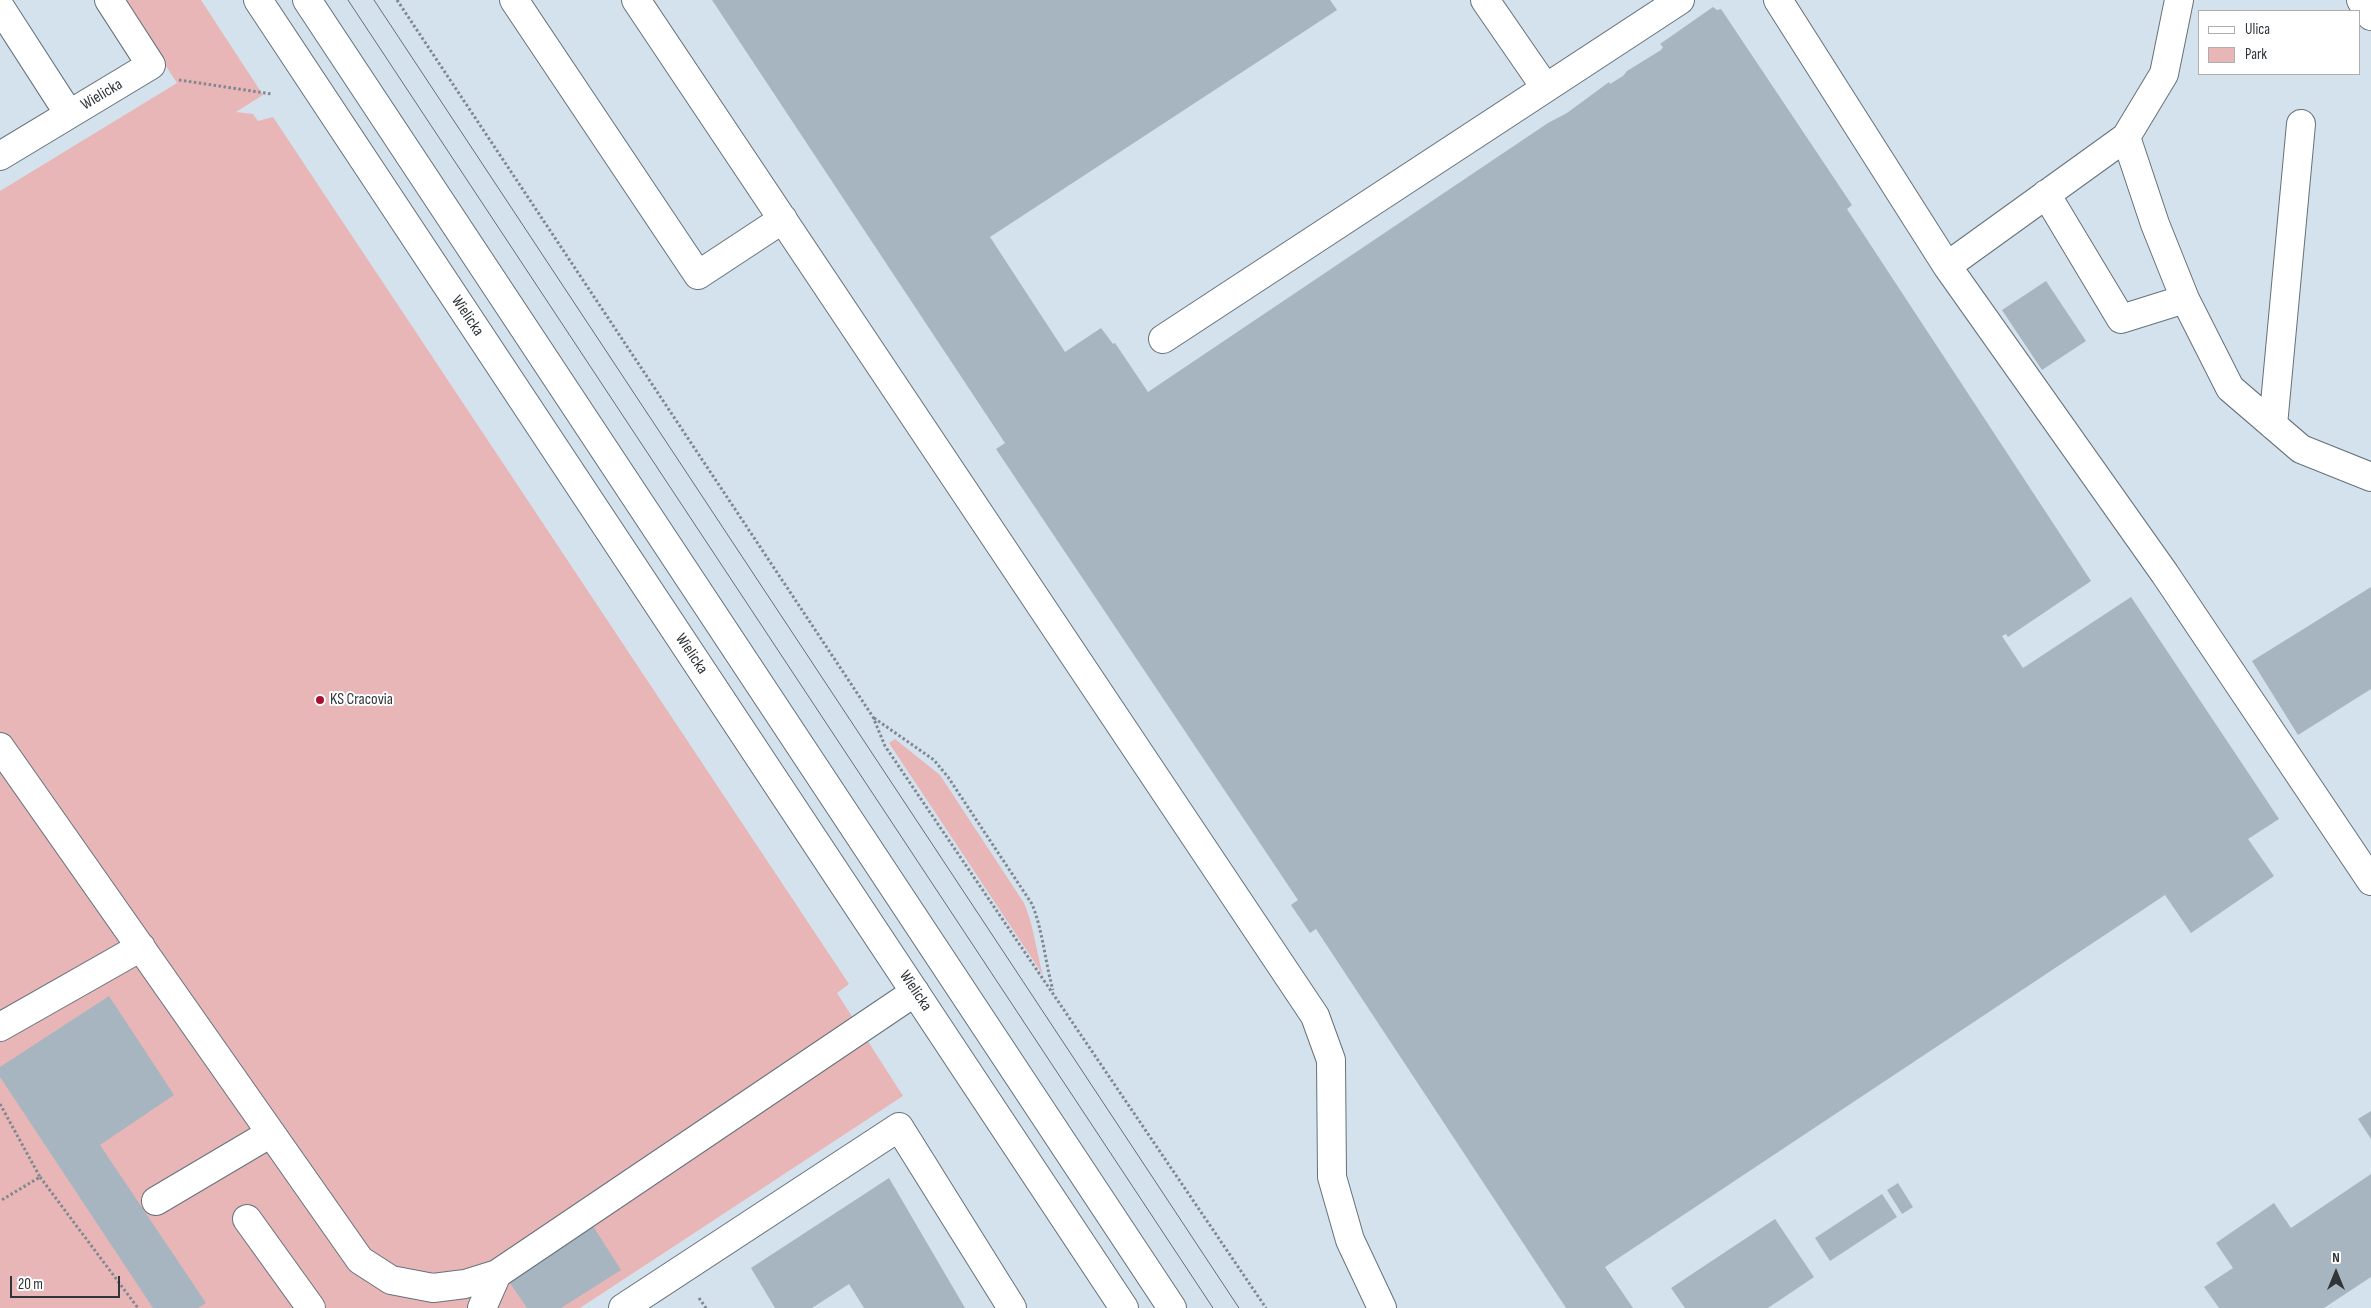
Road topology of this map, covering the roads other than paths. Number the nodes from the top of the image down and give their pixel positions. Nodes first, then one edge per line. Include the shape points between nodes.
1 (109, 0) edge
2 (258, 0) edge
3 (307, 0) edge
4 (514, 0) edge
5 (636, 0) edge
6 (1485, 0) edge
7 (1680, 0) edge
8 (1778, 0) edge
9 (2179, 0) edge
10 (2361, 0) edge
11 (0, 7) edge
12 (2371, 16) edge
13 (1545, 87) junction
14 (69, 114) junction
15 (2301, 124) dead end
16 (2126, 136) junction
17 (0, 156) edge
18 (2046, 194) junction
19 (782, 220) junction
20 (1947, 266) junction
21 (2185, 299) junction
22 (1163, 339) dead end
23 (2273, 425) junction
24 (2371, 477) edge
25 (0, 747) edge
26 (2371, 881) edge
27 (141, 947) junction
28 (915, 992) junction
29 (0, 1027) edge
30 (271, 1133) junction
31 (156, 1200) dead end
32 (247, 1219) dead end
33 (497, 1274) junction
34 (311, 1308) edge
35 (482, 1308) edge
36 (623, 1308) edge
37 (1012, 1308) edge
38 (1124, 1308) edge
39 (1172, 1308) edge
40 (1382, 1308) edge

1 - 14 main road, Wielicka via 151,65
2 - 28 main road, Wielicka
3 - 39 main road
4 - 19 main road via 698,275
5 - 19 main road
6 - 13 main road
7 - 13 main road
8 - 20 main road
9 - 16 main road via 2164,74
10 - 12 main road
11 - 14 main road, Wielicka
13 - 22 main road
14 - 17 main road
15 - 23 main road
16 - 18 main road
16 - 21 main road via 2155,224
18 - 20 main road
18 - 21 main road via 2121,319
19 - 40 main road via 1315,1016 1331,1060 1332,1176 1350,1240
20 - 26 main road via 2165,574
21 - 23 main road via 2230,388
23 - 24 main road via 2302,449
25 - 27 main road
27 - 29 main road
27 - 30 main road
28 - 33 main road
28 - 38 main road, Wielicka
30 - 31 main road
30 - 33 main road via 360,1260 391,1280 433,1288 465,1284
32 - 34 main road
33 - 35 main road
36 - 37 main road via 899,1127

